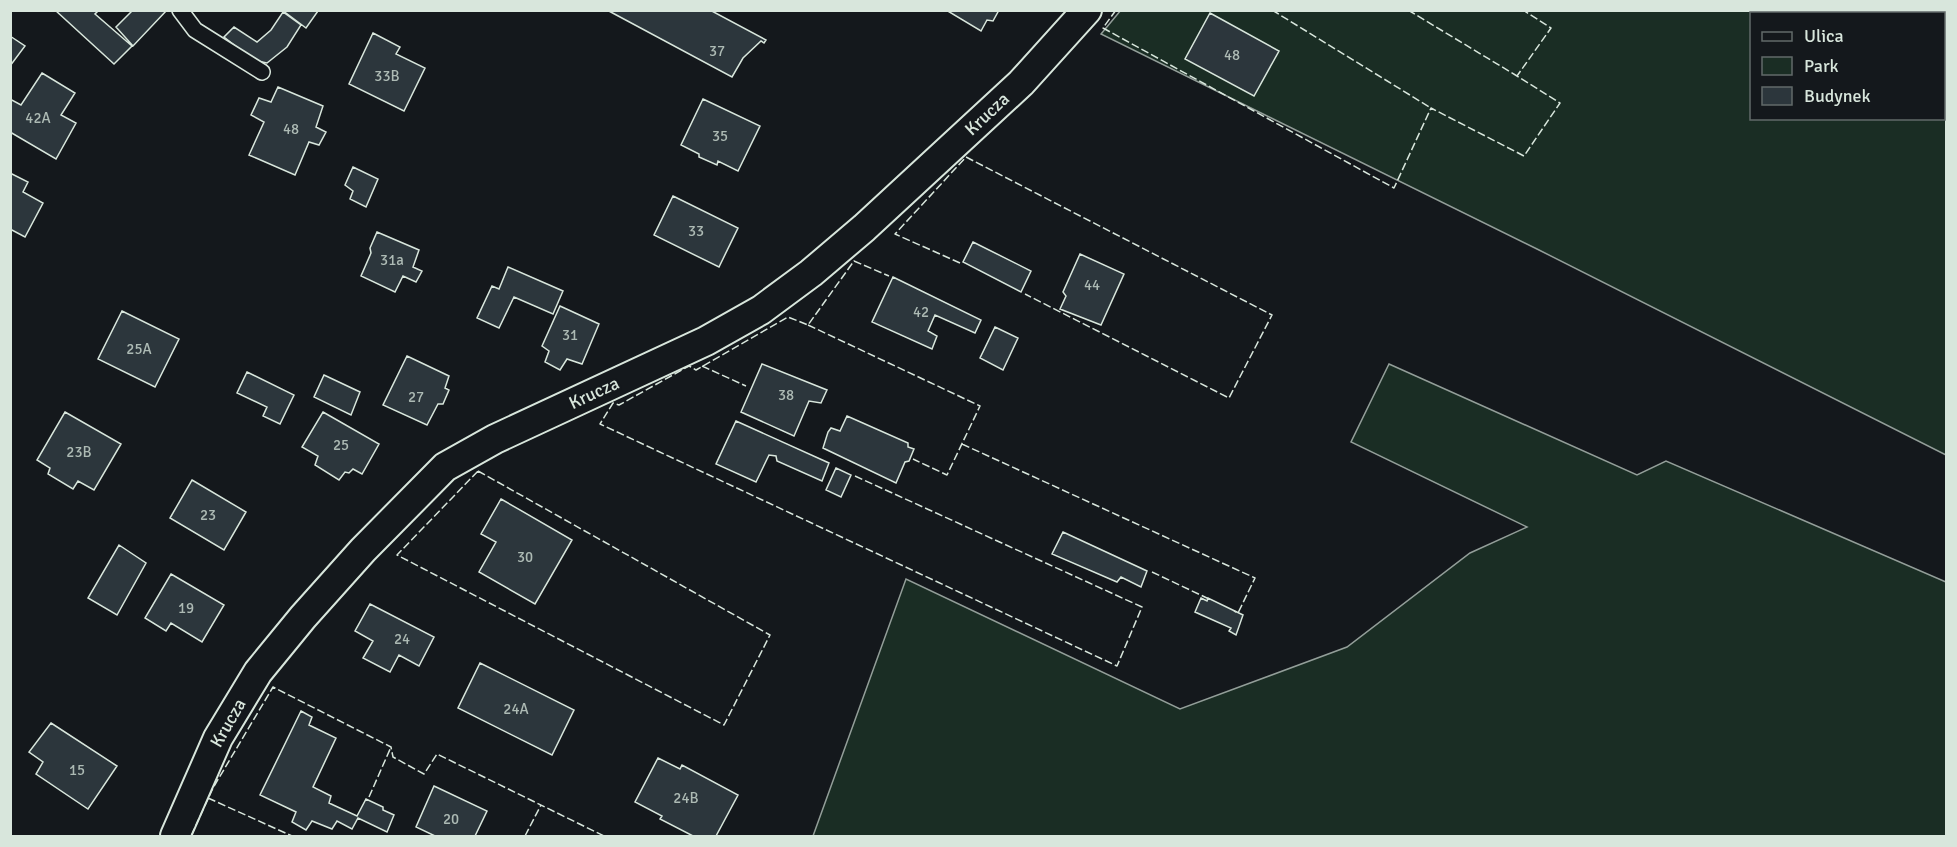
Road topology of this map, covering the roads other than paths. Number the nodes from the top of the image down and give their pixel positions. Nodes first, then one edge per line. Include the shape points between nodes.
1 (180, 10) edge
2 (1083, 12) edge
3 (261, 72) dead end
4 (175, 837) edge

1 - 3 lane via 195,30
2 - 4 street, Krucza via 1021,83 864,228 761,310 706,341 495,439 445,467 363,550 258,672 218,738

